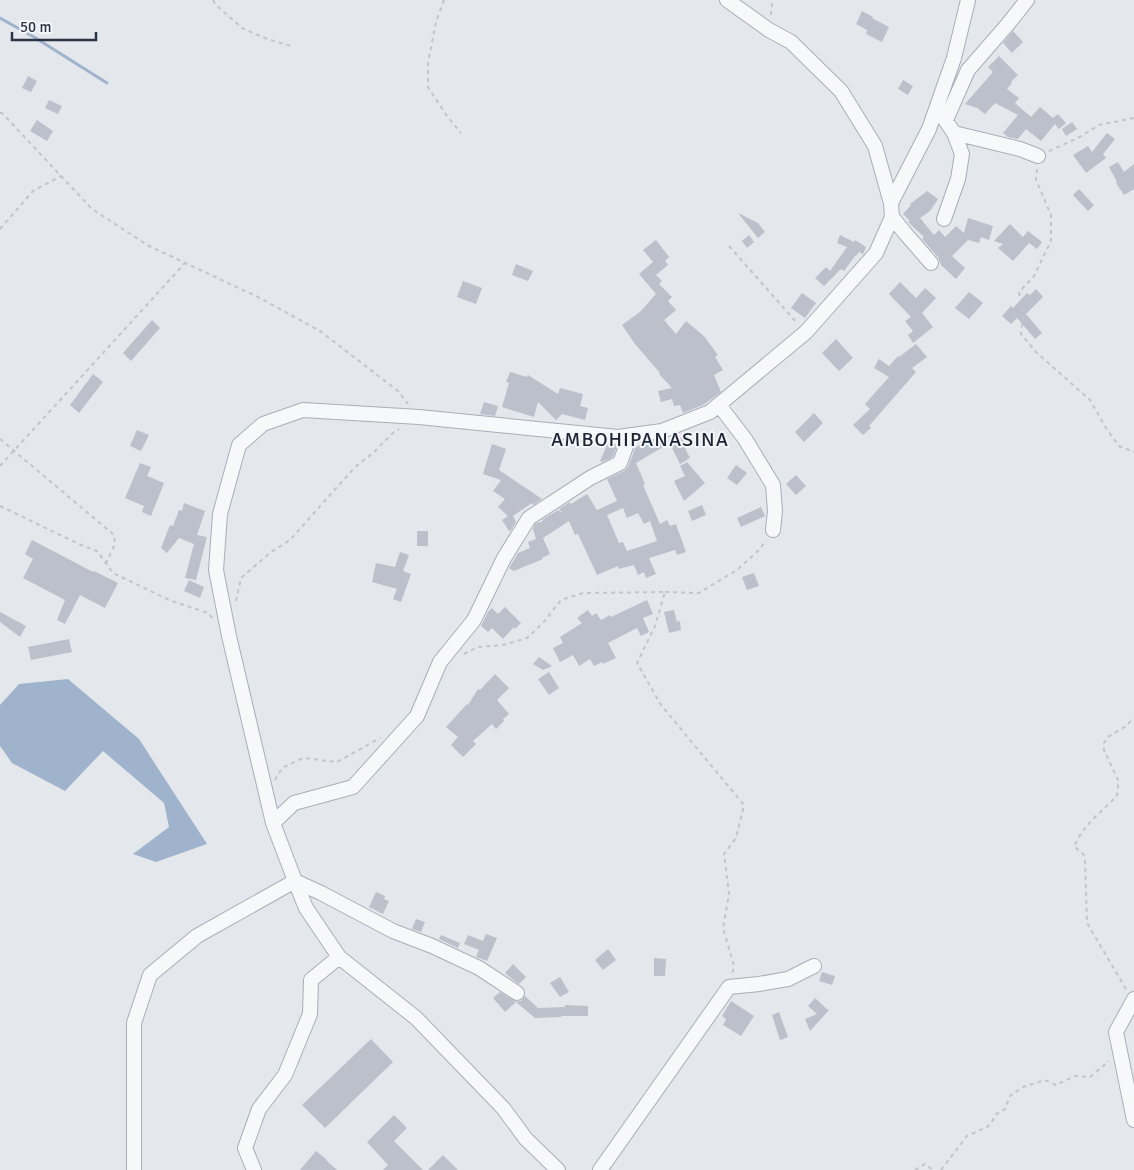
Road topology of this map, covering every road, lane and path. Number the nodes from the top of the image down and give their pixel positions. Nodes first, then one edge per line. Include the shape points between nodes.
1 (213, 0) edge
2 (444, 0) edge
3 (727, 0) edge
4 (968, 0) edge
5 (1027, 0) edge
6 (291, 46) dead end
7 (936, 107) junction
8 (0, 113) edge
9 (1134, 118) edge
10 (946, 120) junction
11 (461, 133) dead end
12 (954, 133) junction
13 (1038, 156) junction
14 (61, 176) junction
15 (891, 210) junction
16 (944, 220) dead end
17 (0, 229) edge
18 (729, 246) dead end
19 (185, 263) junction
20 (931, 263) dead end
21 (806, 332) junction
22 (719, 405) junction
23 (418, 417) junction
24 (399, 429) dead end
25 (630, 435) junction
26 (0, 439) edge
27 (14, 451) junction
28 (1134, 452) edge
29 (0, 466) edge
30 (0, 506) edge
31 (773, 530) joint
32 (106, 563) junction
33 (665, 592) junction
34 (235, 607) dead end
35 (208, 613) dead end
36 (461, 655) dead end
37 (1134, 718) edge
38 (384, 735) dead end
39 (266, 794) junction
40 (272, 823) junction
41 (295, 880) junction
42 (339, 957) junction
43 (814, 966) dead end
44 (729, 987) junction
45 (517, 993) dead end
46 (1134, 999) edge
47 (1120, 1052) junction
48 (1134, 1120) edge
49 (134, 1170) edge
50 (254, 1170) edge
51 (558, 1170) edge
52 (600, 1170) edge
53 (915, 1170) edge
54 (933, 1170) edge
55 (941, 1170) edge

1 - 6 path via 242,28
2 - 11 path via 428,63 428,87
3 - 15 street via 791,42 841,91 875,146
4 - 7 street via 954,58
5 - 10 street via 968,70
7 - 10 street
7 - 15 street
8 - 14 path
9 - 13 path via 1099,125
10 - 12 street
12 - 13 street
12 - 16 street via 962,154
13 - 28 path via 1036,180 1051,214 1052,241 1034,276 1019,292 1023,316 1021,334 1036,352 1090,400 1119,446
14 - 17 path via 33,191
14 - 19 path via 92,208 149,246
15 - 20 street via 905,233
15 - 21 street via 876,253
18 - 21 path
19 - 23 path via 320,331 398,391
19 - 27 path
21 - 22 street
22 - 25 street via 710,412 662,431
22 - 31 street via 745,439 773,485
23 - 25 street
23 - 39 street via 303,410 263,424 240,445 220,514 216,570
24 - 34 path via 356,467 290,540 241,578
25 - 40 street via 620,462 530,518 504,558 474,620 440,662 417,716 359,780 353,786 294,803
26 - 27 path
27 - 29 path
27 - 32 path via 114,535 116,544
30 - 32 path via 97,551
31 - 33 path via 760,549 737,570 699,593
32 - 35 path via 113,573 169,600
33 - 36 path via 583,593 561,600 527,638 503,645 478,647
33 - 44 path via 655,626 636,663 661,705 744,805 736,838 724,854 729,894 724,928 734,966
37 - 46 path via 1104,743 1118,780 1116,797 1092,820 1074,846 1085,860 1087,923
38 - 39 path via 337,762 303,758 282,768
39 - 40 street
40 - 41 street
41 - 42 street via 306,908
41 - 45 street via 393,931 479,968
41 - 49 street via 197,936 150,976 134,1023
42 - 50 street via 311,980 310,1014 285,1075 259,1109 245,1148
42 - 51 street via 416,1018
43 - 44 street via 788,979
44 - 52 street
46 - 47 street via 1116,1032
47 - 48 street
47 - 55 path via 1090,1078 1075,1076 1056,1085 1045,1080 1023,1087 1010,1096 1005,1109 987,1127 967,1136
53 - 54 path via 926,1164

